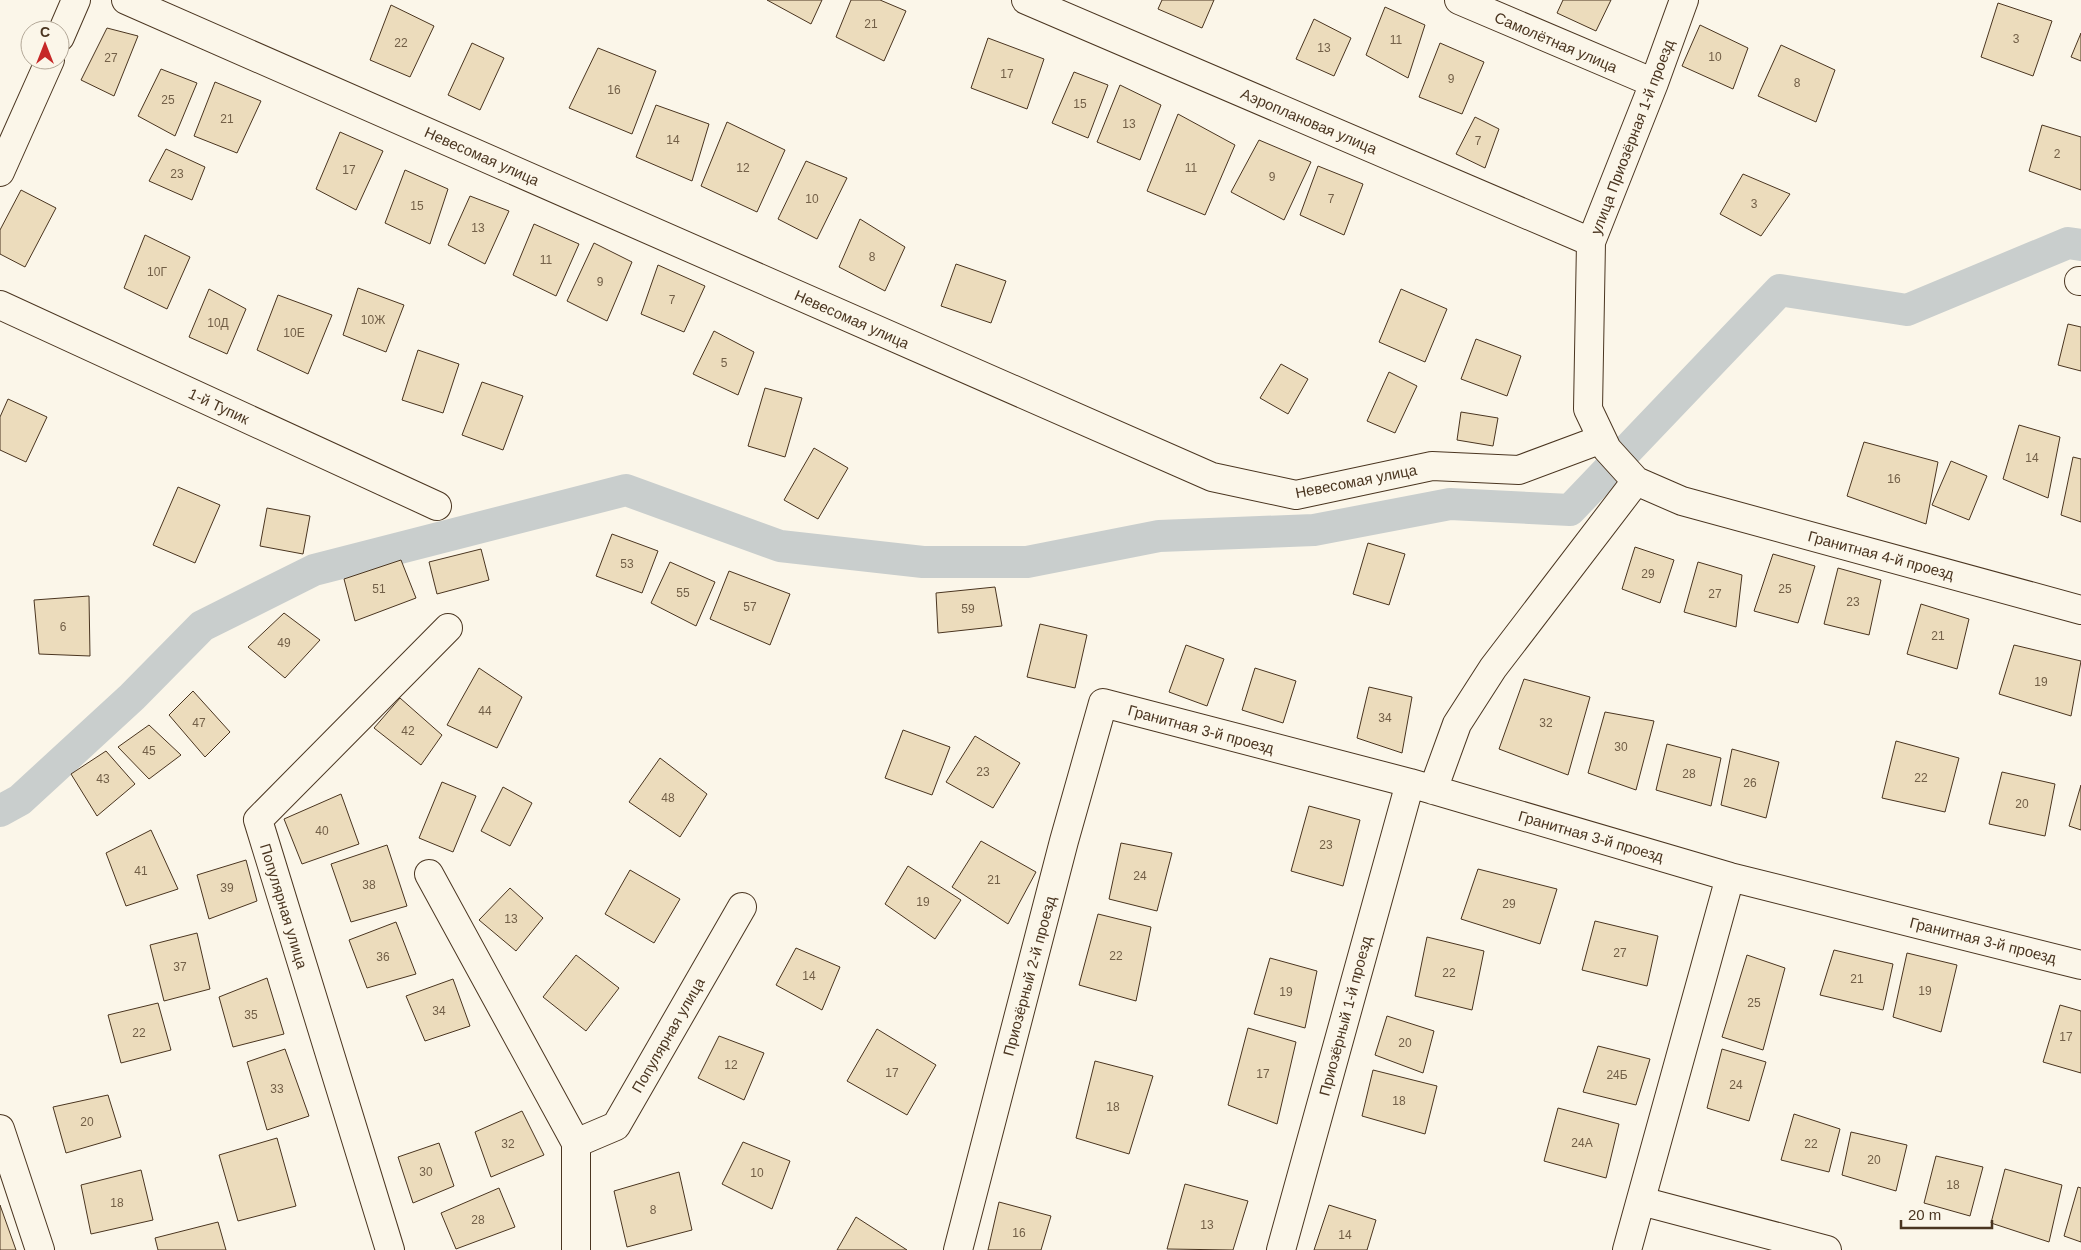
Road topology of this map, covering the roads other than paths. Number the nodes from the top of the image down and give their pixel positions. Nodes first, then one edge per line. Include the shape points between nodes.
1 (76, 0) edge
2 (126, 0) edge
3 (1026, 0) edge
4 (1459, 0) edge
5 (1684, 0) edge
6 (67, 20) edge
7 (46, 70) edge
8 (1654, 83) junction
9 (0, 172) edge
10 (1591, 242) junction
11 (0, 306) edge
12 (1605, 444) junction
13 (1635, 480) junction
14 (1682, 501) joint
15 (437, 506) dead end
16 (2081, 610) edge
17 (448, 628) dead end
18 (1102, 703) joint
19 (1422, 786) junction
20 (429, 874) dead end
21 (1730, 877) junction
22 (742, 907) dead end
23 (2081, 965) edge
24 (0, 1129) edge
25 (576, 1143) junction
26 (1640, 1201) junction
27 (40, 1250) edge
28 (390, 1250) edge
29 (576, 1250) edge
30 (958, 1250) edge
31 (1281, 1250) edge
32 (1627, 1250) edge
33 (1827, 1250) edge

1 - 6 street
2 - 12 street, Невесомая улица via 1212,477 1296,496 1432,466 1519,470
3 - 10 street, Аэроплановая улица
4 - 8 street, Самолётная улица
5 - 8 street, улица Приозёрная 1-й проезд
7 - 9 street
8 - 10 street, улица Приозёрная 1-й проезд
10 - 12 street, улица Приозёрная 1-й проезд via 1588,409
11 - 15 street, 1-й Тупик
12 - 13 street, улица Приозёрная 1-й проезд
13 - 14 street, улица Приозёрная 1-й проезд
13 - 19 street, Приозёрный 1-й проезд via 1488,676
14 - 16 street, Гранитная 4-й проезд
17 - 28 street, Популярная улица via 258,820
18 - 19 street, Гранитная 3-й проезд
18 - 30 street, Приозёрный 2-й проезд
19 - 21 street, Гранитная 3-й проезд
19 - 31 street, Приозёрный 1-й проезд
20 - 25 street
21 - 23 street, Гранитная 3-й проезд
21 - 26 street
22 - 25 street, Популярная улица via 616,1126
24 - 27 street
25 - 29 street
26 - 32 street
26 - 33 street

